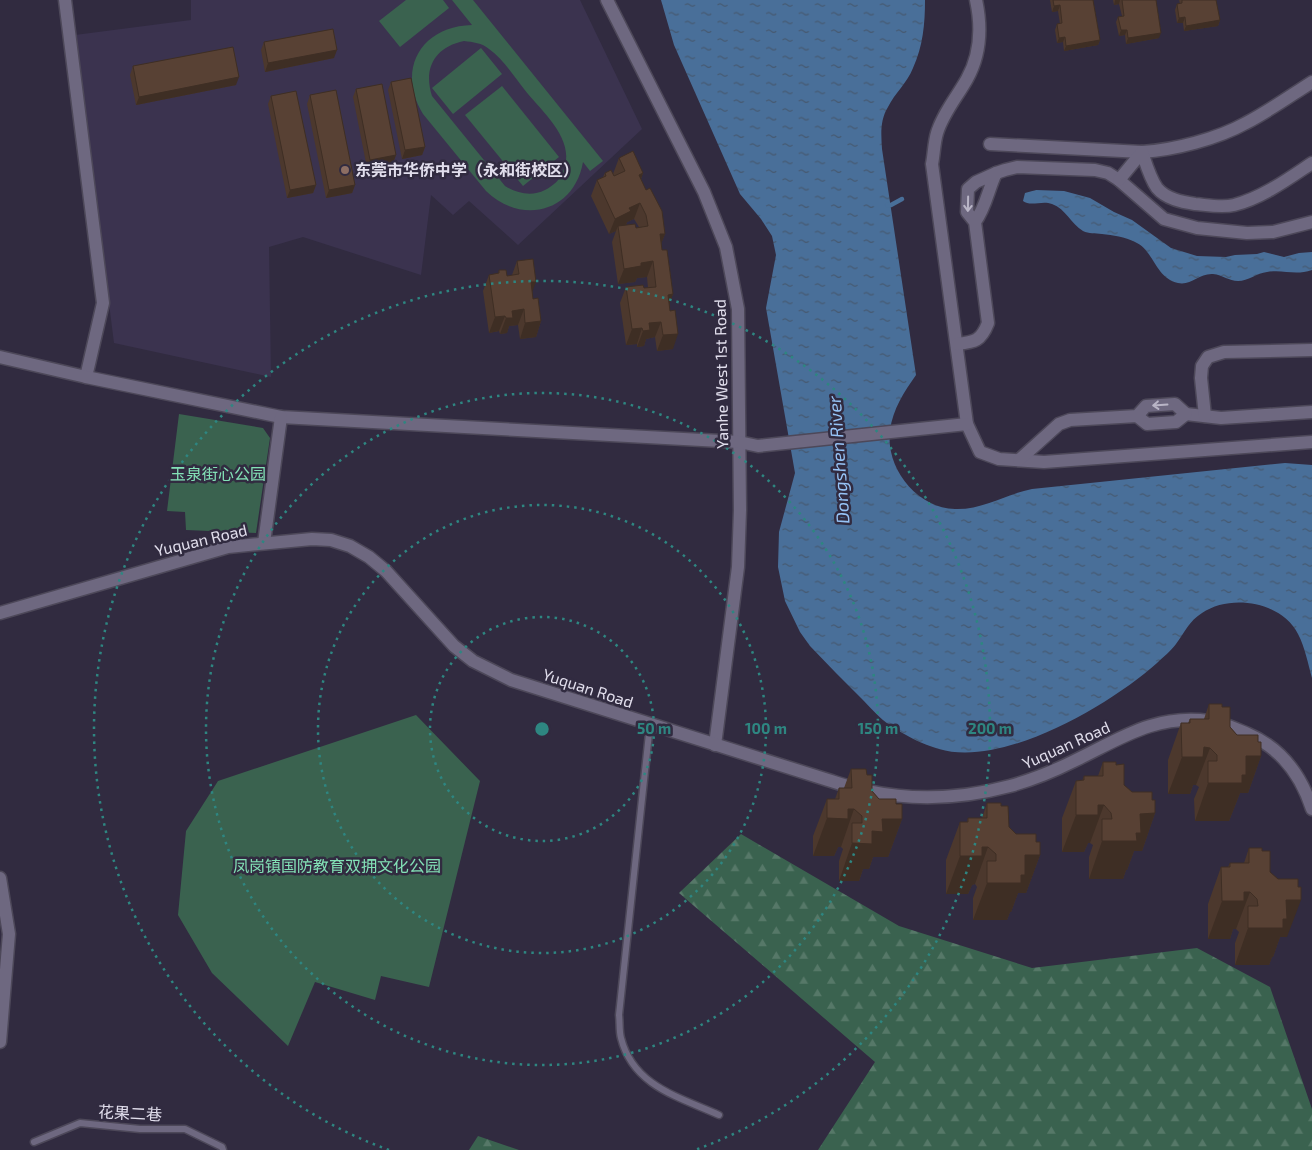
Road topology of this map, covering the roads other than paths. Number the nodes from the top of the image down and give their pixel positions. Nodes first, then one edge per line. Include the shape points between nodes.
1 (65, 0) edge
2 (607, 0) edge
3 (976, 0) edge
4 (1312, 82) edge
5 (990, 144) dead end
6 (1142, 152) junction
7 (1312, 163) edge
8 (996, 173) junction
9 (1119, 180) junction
10 (975, 222) junction
11 (1312, 222) edge
12 (957, 344) junction
13 (1312, 350) edge
14 (0, 357) edge
15 (86, 377) junction
16 (1312, 412) edge
17 (1186, 414) junction
18 (1137, 416) junction
19 (1205, 416) junction
20 (281, 417) junction
21 (967, 424) junction
22 (739, 442) junction
23 (1312, 442) edge
24 (1018, 460) junction
25 (264, 543) junction
26 (0, 612) edge
27 (650, 724) junction
28 (715, 745) junction
29 (1312, 809) edge
30 (0, 878) edge
31 (0, 1042) edge
32 (719, 1115) dead end
33 (34, 1142) dead end
34 (223, 1150) edge

1 - 15 street via 102,304
2 - 22 street, Yanhe West 1st Road via 704,192 726,247 738,309
3 - 12 street via 980,19 979,50 968,78 936,134 932,164
4 - 6 street via 1227,132 1160,151
5 - 6 street
6 - 7 street via 1150,176 1168,197 1214,206 1232,206 1252,198
6 - 9 street
8 - 9 street via 1017,167 1095,170
8 - 10 street via 988,190 984,211
8 -> 10 street via 968,189 967,212
9 - 11 street via 1164,219 1178,224 1247,233 1273,232
10 - 12 street via 988,323 984,333 974,342
12 - 21 street
13 - 19 street via 1224,352 1208,357 1202,366 1201,378
14 - 15 street
15 - 20 street
16 - 19 street via 1221,418
17 - 18 street via 1176,422 1147,424
17 -> 18 street via 1175,404 1146,406
17 - 19 street
18 - 24 street via 1070,420 1059,424
20 - 22 street
20 - 25 street
21 - 22 street via 791,444 758,446
21 - 24 street via 980,452 999,459
22 - 28 street, Yanhe West 1st Road via 738,567
23 - 24 street via 1044,462
25 - 26 street, Yuquan Road via 193,556
25 - 27 street, Yuquan Road via 312,539 350,546 386,570 454,646 473,661 511,680
27 - 28 street, Yuquan Road
27 - 32 lane via 619,1015 621,1037 628,1057 640,1074 656,1086
28 - 29 street, Yuquan Road via 868,791 935,797 970,794 1042,776 1154,724 1180,720 1210,721 1257,738 1279,753 1295,771
30 - 31 street via 9,934
33 - 34 lane, 花果二巷 via 80,1123 140,1129 185,1129

